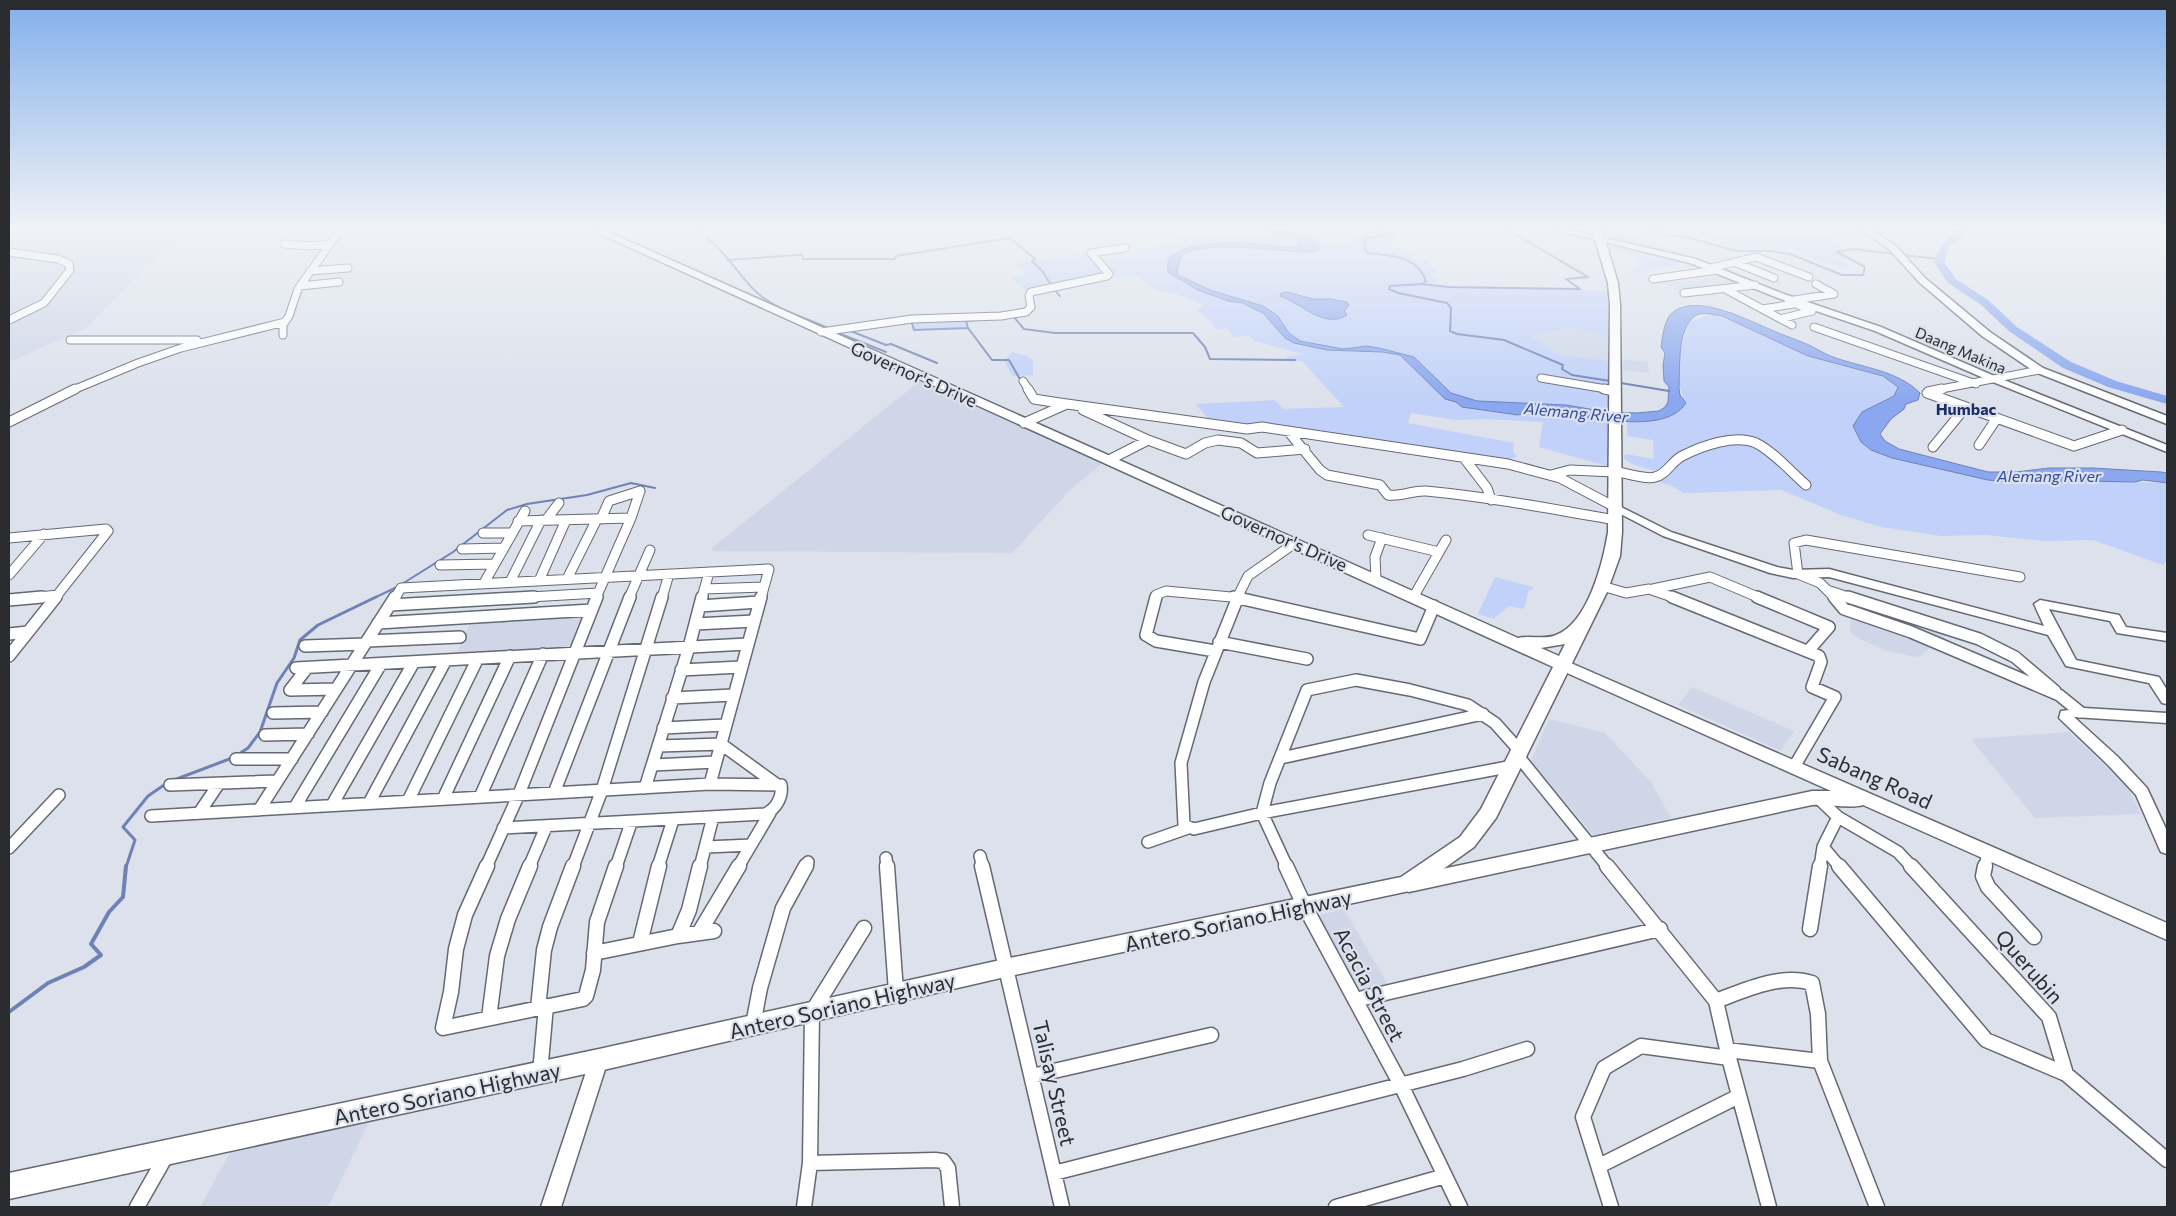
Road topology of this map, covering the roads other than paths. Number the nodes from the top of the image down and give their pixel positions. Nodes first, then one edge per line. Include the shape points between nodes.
1 (56, 287) edge
2 (300, 287) edge
3 (721, 287) edge
4 (1056, 287) edge
5 (1613, 287) edge
6 (1741, 287) edge
7 (1758, 287) edge
8 (1821, 287) edge
9 (1930, 287) edge
10 (1725, 289) junction
11 (1684, 293) dead end
12 (1794, 302) junction
13 (1762, 309) junction
14 (1780, 319) junction
15 (9, 320) edge
16 (283, 323) junction
17 (1792, 325) dead end
18 (1814, 326) dead end
19 (821, 332) junction
20 (284, 335) dead end
21 (70, 340) dead end
22 (213, 340) junction
23 (2039, 370) junction
24 (1541, 378) dead end
25 (1996, 380) junction
26 (1023, 381) dead end
27 (1976, 384) junction
28 (1615, 390) junction
29 (1070, 405) junction
30 (1965, 408) junction
31 (1997, 418) junction
32 (2167, 420) edge
33 (9, 422) edge
34 (1024, 423) junction
35 (2122, 430) junction
36 (1288, 431) junction
37 (1148, 440) junction
38 (1979, 445) dead end
39 (1933, 447) dead end
40 (1305, 449) junction
41 (2167, 449) edge
42 (1186, 454) junction
43 (1195, 458) dead end
44 (1464, 458) junction
45 (1109, 460) junction
46 (1614, 471) junction
47 (1551, 475) junction
48 (1806, 484) dead end
49 (1491, 500) junction
50 (558, 503) dead end
51 (580, 510) dead end
52 (525, 511) dead end
53 (1615, 514) junction
54 (631, 518) junction
55 (570, 519) junction
56 (599, 519) junction
57 (544, 520) junction
58 (518, 521) junction
59 (483, 533) dead end
60 (511, 533) junction
61 (44, 534) junction
62 (1368, 535) dead end
63 (9, 538) edge
64 (1382, 538) junction
65 (1446, 540) dead end
66 (1295, 543) junction
67 (504, 548) junction
68 (462, 549) dead end
69 (650, 550) dead end
70 (1439, 552) junction
71 (495, 564) junction
72 (440, 565) dead end
73 (709, 572) junction
74 (669, 574) junction
75 (1798, 574) junction
76 (638, 575) junction
77 (9, 576) edge
78 (605, 577) junction
79 (2020, 577) dead end
80 (567, 579) junction
81 (1376, 580) junction
82 (538, 581) junction
83 (510, 582) junction
84 (484, 584) junction
85 (1602, 586) junction
86 (764, 587) junction
87 (704, 589) junction
88 (1652, 590) junction
89 (1830, 591) junction
90 (598, 593) junction
91 (58, 595) junction
92 (1414, 596) junction
93 (1238, 597) junction
94 (9, 600) edge
95 (759, 602) junction
96 (390, 605) junction
97 (700, 606) junction
98 (1434, 606) junction
99 (592, 610) junction
100 (754, 621) junction
101 (378, 623) junction
102 (695, 624) junction
103 (1581, 628) junction
104 (28, 632) junction
105 (2052, 632) junction
106 (9, 634) edge
107 (460, 637) dead end
108 (2167, 637) edge
109 (1506, 638) junction
110 (366, 643) junction
111 (747, 644) junction
112 (305, 646) dead end
113 (689, 647) junction
114 (1217, 647) junction
115 (646, 648) junction
116 (610, 651) junction
117 (1808, 651) junction
118 (576, 652) junction
119 (543, 654) junction
120 (9, 656) edge
121 (510, 656) junction
122 (478, 658) junction
123 (1307, 659) dead end
124 (446, 660) junction
125 (414, 662) junction
126 (381, 664) junction
127 (1564, 665) junction
128 (351, 666) junction
129 (741, 667) junction
130 (681, 670) junction
131 (336, 689) junction
132 (733, 695) junction
133 (2059, 695) junction
134 (672, 698) junction
135 (2167, 700) edge
136 (322, 712) junction
137 (2080, 712) junction
138 (273, 713) dead end
139 (1483, 714) junction
140 (2167, 718) edge
141 (725, 726) junction
142 (664, 728) junction
143 (308, 734) junction
144 (266, 735) dead end
145 (721, 744) junction
146 (659, 746) junction
147 (292, 758) junction
148 (1281, 758) junction
149 (1517, 758) junction
150 (236, 759) dead end
151 (716, 762) junction
152 (653, 765) junction
153 (1794, 767) junction
154 (277, 781) junction
155 (710, 784) junction
156 (776, 784) junction
157 (170, 785) dead end
158 (218, 785) junction
159 (645, 788) junction
160 (602, 790) junction
161 (554, 793) junction
162 (519, 794) junction
163 (59, 795) dead end
164 (480, 797) junction
165 (1817, 797) junction
166 (443, 799) junction
167 (408, 801) junction
168 (369, 803) junction
169 (332, 805) junction
170 (295, 807) junction
171 (259, 810) junction
172 (1889, 810) junction
173 (199, 813) junction
174 (770, 813) junction
175 (1262, 813) junction
176 (151, 816) dead end
177 (713, 817) junction
178 (1838, 817) junction
179 (673, 820) junction
180 (631, 823) junction
181 (588, 825) junction
182 (546, 827) junction
183 (503, 828) junction
184 (1188, 828) junction
185 (1148, 842) dead end
186 (751, 845) junction
187 (1591, 845) junction
188 (706, 847) junction
189 (1823, 847) junction
190 (9, 848) edge
191 (2167, 848) edge
192 (1988, 852) junction
193 (980, 856) dead end
194 (886, 858) dead end
195 (808, 862) dead end
196 (1407, 884) junction
197 (1304, 905) junction
198 (864, 928) dead end
199 (1660, 929) junction
200 (1810, 929) dead end
201 (714, 931) dead end
202 (2167, 932) edge
203 (699, 933) junction
204 (678, 936) junction
205 (2034, 937) dead end
206 (640, 943) junction
207 (594, 953) junction
208 (1005, 968) junction
209 (896, 992) junction
210 (1355, 1000) junction
211 (1716, 1001) junction
212 (542, 1007) junction
213 (812, 1012) junction
214 (489, 1018) junction
215 (753, 1025) junction
216 (1211, 1035) dead end
217 (1527, 1050) dead end
218 (1728, 1054) junction
219 (599, 1060) junction
220 (1820, 1060) junction
221 (540, 1073) junction
222 (2066, 1074) junction
223 (1032, 1076) junction
224 (1400, 1083) junction
225 (1739, 1096) junction
226 (168, 1152) junction
227 (2167, 1160) edge
228 (810, 1163) junction
229 (1599, 1166) junction
230 (1054, 1172) junction
231 (1445, 1176) junction
232 (9, 1186) edge
233 (137, 1207) edge
234 (551, 1207) edge
235 (804, 1207) edge
236 (952, 1207) edge
237 (1062, 1207) edge
238 (1336, 1207) edge
239 (1460, 1207) edge
240 (1611, 1207) edge
241 (1769, 1207) edge
242 (1877, 1207) edge

1 - 15 street via 44,302
2 - 16 street via 288,319
3 - 19 main road, Governor's Drive
4 - 19 street via 1031,292 1028,296 1031,307 1026,312 974,319 892,320
5 - 28 main road
6 - 10 street
7 - 12 street, Daang Makina
8 - 12 street via 1834,294
9 - 23 main road via 1982,331
10 - 11 street
10 - 13 street
12 - 13 street
12 - 14 street via 1812,311
12 - 25 street, Daang Makina via 1878,329
13 - 14 street
14 - 17 street
16 - 20 street
16 - 22 street
18 - 27 street
19 - 34 main road, Governor's Drive
21 - 22 street
22 - 33 street via 137,365 36,407
23 - 25 street
23 - 32 main road
24 - 28 street
25 - 27 street
25 - 35 street, Daang Makina
26 - 29 street via 1034,399
27 - 30 street via 1927,392
28 - 46 main road
29 - 34 street
29 - 36 street via 1247,429 1262,427
29 - 37 street
30 - 31 street
30 - 39 street
31 - 35 street via 2074,446
31 - 38 street
34 - 45 main road, Governor's Drive
35 - 41 street, Daang Makina
36 - 40 street
36 - 44 street
37 - 42 street
37 - 45 street
40 - 42 street via 1257,453 1239,442 1216,439
40 - 49 street via 1320,470 1327,474 1380,485 1388,495 1422,491
42 - 43 street
44 - 47 street via 1508,464
44 - 49 street via 1491,491
45 - 66 main road, Governor's Drive
46 - 47 street via 1570,470
46 - 48 street via 1659,477 1678,458 1718,443 1742,442 1756,444
46 - 53 main road
47 - 53 street
49 - 53 street
50 - 57 street
51 - 55 street
52 - 58 street
53 - 75 street via 1774,570
53 - 85 main road via 1612,552
54 - 56 street
54 - 56 street via 640,491 609,501
54 - 78 street
55 - 56 street
55 - 57 street
55 - 82 street
56 - 80 street
57 - 58 street
57 - 83 street
58 - 60 street
59 - 60 street
60 - 67 street
61 - 63 street
61 - 77 street
61 - 91 street via 108,531
62 - 64 street
64 - 70 street
64 - 81 street via 1374,557
65 - 70 street
66 - 81 main road, Governor's Drive
66 - 93 street via 1248,576
67 - 68 street
67 - 71 street
69 - 76 street
70 - 92 street
71 - 72 street
71 - 84 street
73 - 74 street
73 - 86 street via 769,569
73 - 87 street
74 - 76 street
74 - 115 street
75 - 79 street via 1794,543 1806,540
75 - 89 street
75 - 105 street via 1829,573
76 - 78 street
76 - 116 street
78 - 80 street
78 - 90 street
80 - 82 street
81 - 92 main road, Governor's Drive
82 - 83 street
83 - 84 street
84 - 96 street via 401,588
85 - 88 street via 1626,593
85 - 103 main road
86 - 87 street
86 - 95 street
87 - 97 street
88 - 117 street
88 - 117 street via 1710,577 1829,626
89 - 133 street via 1844,609 1911,632
89 - 133 street via 1979,639 2015,657
90 - 96 street
90 - 99 street
91 - 94 street
91 - 104 street
92 - 98 main road, Governor's Drive
93 - 98 street via 1420,639
93 - 114 street
93 - 114 street via 1166,591 1156,595 1146,635 1156,641
95 - 97 street
95 - 100 street
96 - 101 street
97 - 102 street
98 - 109 main road, Governor's Drive
99 - 101 street
99 - 118 street
100 - 102 street
100 - 111 street
101 - 110 street
102 - 113 street
103 - 109 main road via 1554,642
103 - 127 main road
104 - 106 street
104 - 120 street
105 - 108 street via 2040,604 2115,618 2122,630
105 - 135 street via 2071,663 2154,680
107 - 110 street
109 - 127 main road, Governor's Drive
110 - 112 street
110 - 128 street
111 - 113 street
111 - 129 street
113 - 115 street
113 - 130 street
114 - 123 street
114 - 184 street via 1181,763 1184,825
115 - 116 street
115 - 160 street
116 - 118 street
116 - 161 street
117 - 153 street via 1821,658 1812,687 1835,697
118 - 119 street
118 - 162 street
119 - 121 street
119 - 164 street
121 - 122 street
121 - 166 street
122 - 124 street
122 - 167 street
124 - 125 street
124 - 168 street
125 - 126 street
125 - 169 street
126 - 128 street
126 - 170 street
127 - 149 main road, Antero Soriano Highway
127 - 153 main road, Sabang Road
128 - 131 street
128 - 131 street via 301,668 290,690
129 - 130 street
129 - 132 street
130 - 134 street
131 - 136 street
132 - 134 street
132 - 141 street
133 - 137 street
134 - 142 street
136 - 138 street
136 - 143 street
137 - 140 street
137 - 191 street via 2070,712 2066,718 2142,792
139 - 148 street
139 - 148 street via 1468,705 1356,680 1307,690
139 - 149 street via 1495,724
141 - 142 street
141 - 145 street
142 - 146 street
143 - 144 street
143 - 147 street
145 - 146 street
145 - 151 street
145 - 156 street
146 - 152 street
147 - 150 street
147 - 154 street
148 - 175 street
149 - 175 street
149 - 187 street
149 - 196 main road, Antero Soriano Highway via 1489,812 1467,842
151 - 152 street
151 - 155 street
152 - 159 street
153 - 172 main road, Sabang Road
154 - 158 street
154 - 171 street
155 - 156 street
155 - 159 street
156 - 174 street via 782,789
157 - 158 street
158 - 173 street
159 - 160 street
160 - 161 street
160 - 181 street
161 - 162 street
162 - 164 street
162 - 183 street
163 - 190 street
164 - 166 street
165 - 172 main road via 1852,799
165 - 178 street, Querubin
165 - 187 main road
166 - 167 street
167 - 168 street
168 - 169 street
169 - 170 street
170 - 171 street
171 - 173 street
172 - 192 main road, Sabang Road
173 - 176 street
174 - 177 street
174 - 186 street
175 - 184 street
175 - 197 street, Acacia Street
177 - 179 street
177 - 188 street
178 - 189 street
178 - 222 street, Querubin via 1898,852 2049,1017
179 - 180 street
179 - 206 street via 654,880
180 - 181 street
180 - 207 street via 597,922
181 - 182 street
181 - 212 street via 544,950
182 - 183 street
182 - 214 street via 511,910 497,956
183 - 214 street via 465,915 443,1028
184 - 185 street
186 - 188 street
186 - 203 street
187 - 196 main road
187 - 199 street
188 - 204 street via 689,910
189 - 200 street
189 - 222 street via 1986,1040
192 - 202 main road, Sabang Road
192 - 205 street via 1983,876 1988,887
193 - 208 street, Talisay Street
194 - 209 street
195 - 215 street via 783,908
196 - 197 main road, Antero Soriano Highway
197 - 208 main road, Antero Soriano Highway
197 - 210 street, Acacia Street
198 - 213 street
199 - 210 street
199 - 211 street
201 - 203 street
203 - 204 street
204 - 206 street
206 - 207 street
207 - 212 street via 586,996
208 - 209 main road, Antero Soriano Highway
208 - 223 street, Talisay Street
209 - 213 main road, Antero Soriano Highway
210 - 224 street, Acacia Street
211 - 218 street
211 - 220 street via 1760,985 1799,979 1812,983 1818,1014
212 - 214 street
212 - 221 street
213 - 215 main road, Antero Soriano Highway
213 - 228 street
215 - 219 main road, Antero Soriano Highway
216 - 223 street
217 - 224 street
218 - 220 street
218 - 225 street
218 - 229 street via 1641,1046 1604,1068 1583,1117
219 - 221 main road, Antero Soriano Highway
219 - 234 street
220 - 242 street
221 - 226 main road, Antero Soriano Highway
222 - 227 street
223 - 230 street, Talisay Street
224 - 230 street
224 - 231 street, Acacia Street
225 - 229 street
225 - 241 street
226 - 232 main road, Antero Soriano Highway
226 - 233 street
228 - 235 street
228 - 236 street via 943,1161 948,1168
229 - 240 street
230 - 237 street, Talisay Street
231 - 238 street
231 - 239 street, Acacia Street

